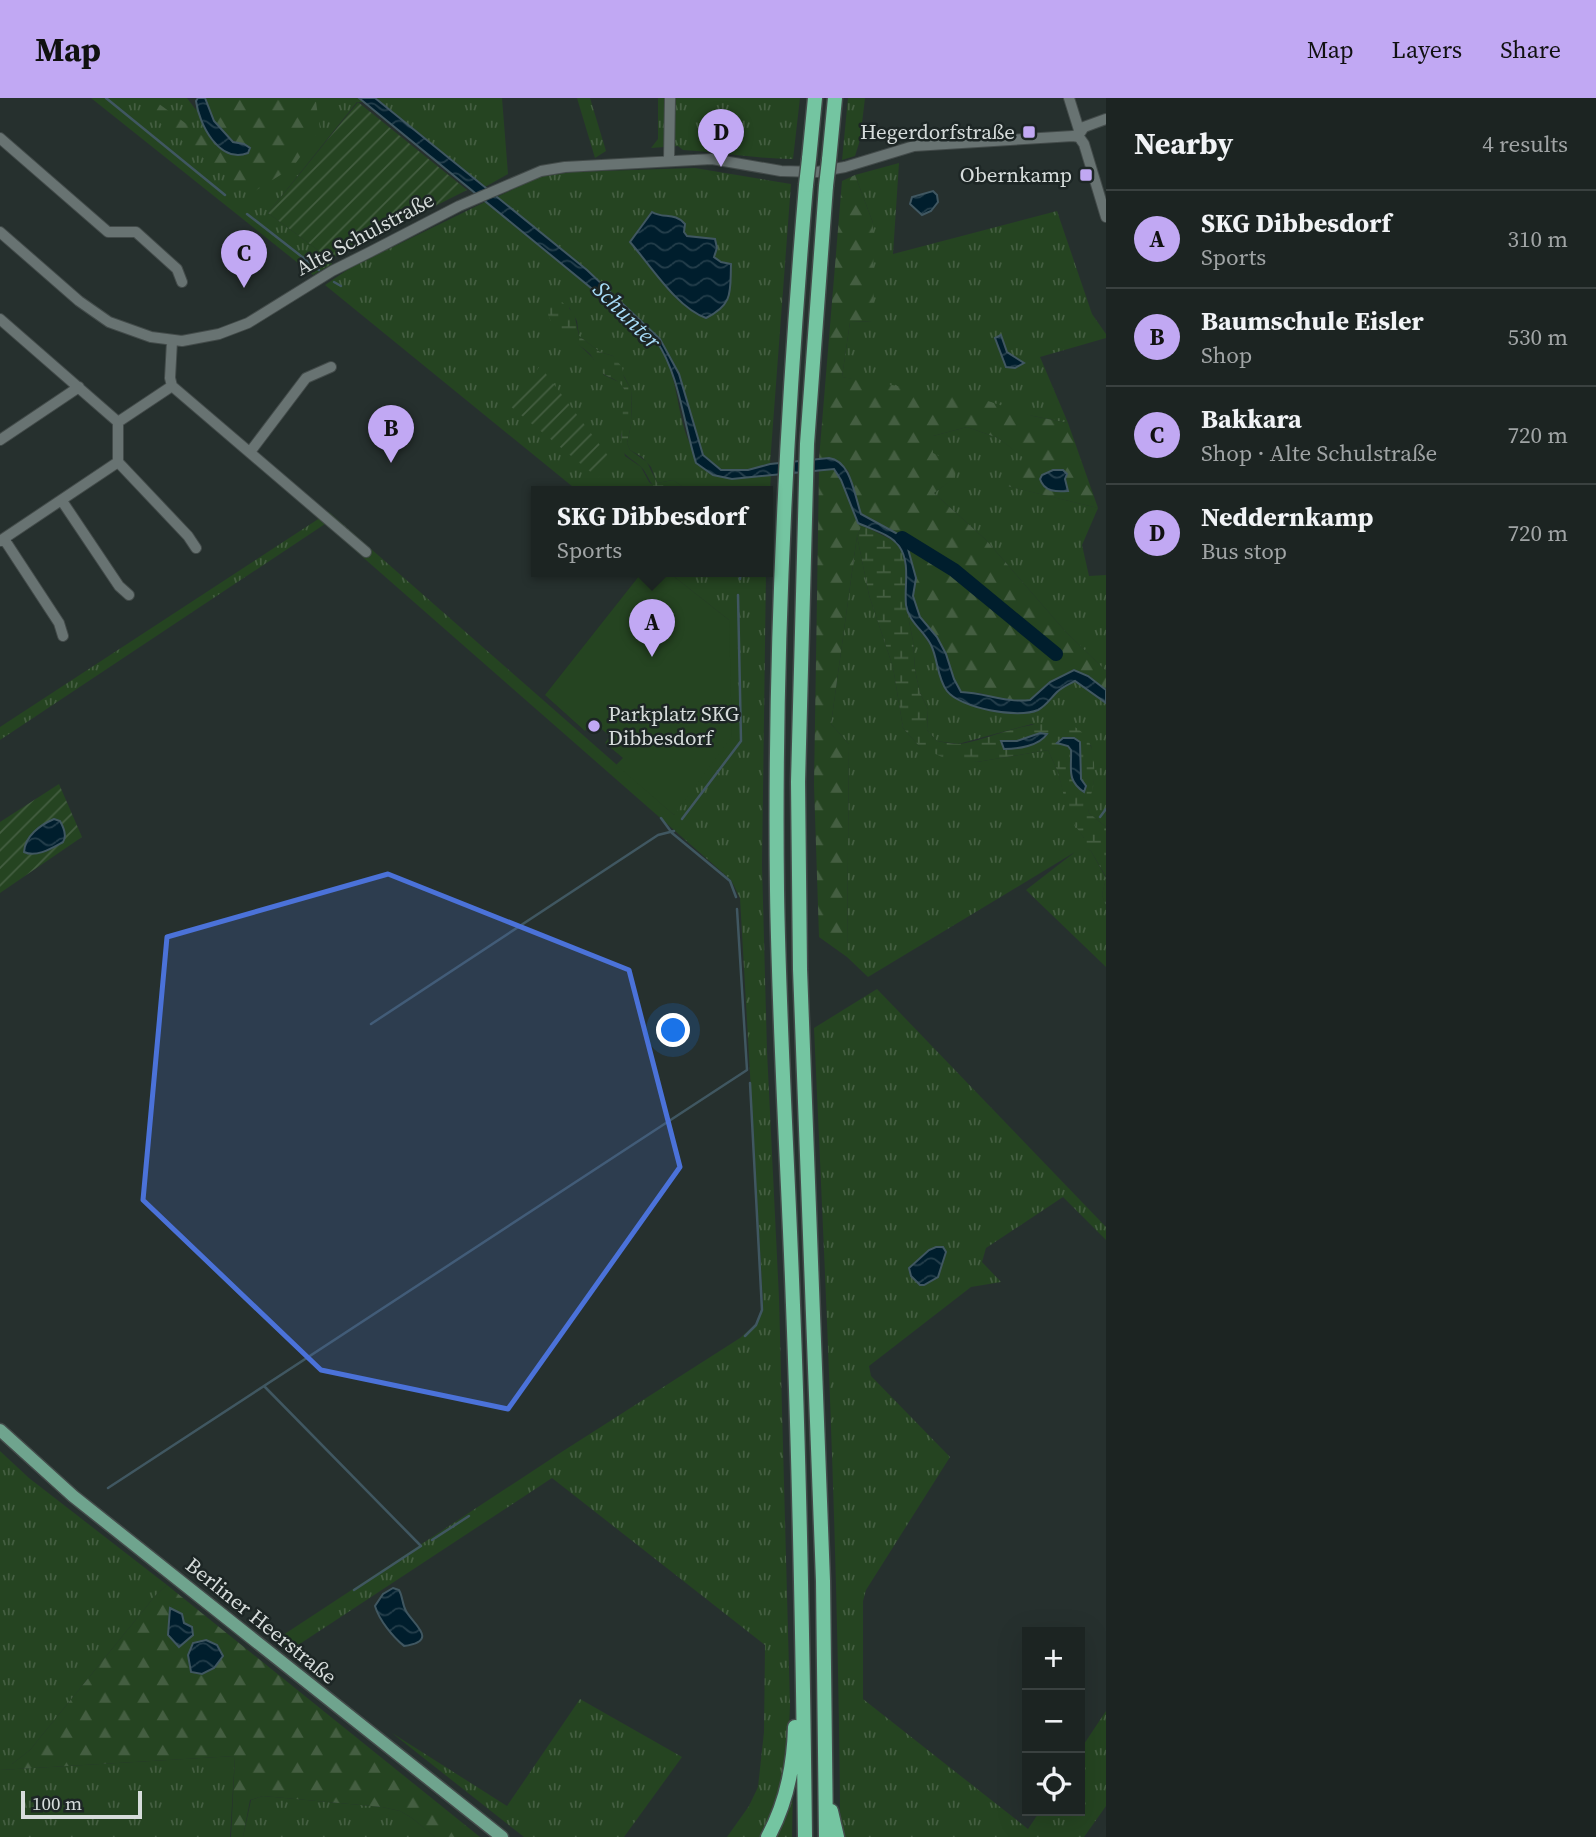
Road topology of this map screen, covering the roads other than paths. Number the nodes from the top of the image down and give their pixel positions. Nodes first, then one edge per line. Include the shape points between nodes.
1 (670, 98) edge
2 (815, 98) edge
3 (835, 98) edge
4 (1069, 98) edge
5 (1106, 118) edge
6 (1077, 136) junction
7 (0, 138) edge
8 (669, 160) junction
9 (1102, 187) edge
10 (1106, 217) edge
11 (0, 232) edge
12 (182, 282) dead end
13 (3, 325) edge
14 (172, 341) junction
15 (331, 367) dead end
16 (172, 386) junction
17 (79, 387) junction
18 (118, 422) junction
19 (0, 440) edge
20 (250, 452) junction
21 (118, 463) junction
22 (62, 501) junction
23 (2, 540) edge
24 (196, 548) dead end
25 (366, 552) dead end
26 (129, 595) dead end
27 (63, 636) dead end
28 (0, 1430) edge
29 (804, 1689) junction
30 (826, 1789) junction
31 (502, 1837) edge
32 (768, 1837) edge
33 (804, 1837) edge
34 (826, 1837) edge
35 (837, 1837) edge

1 - 8 street
2 - 29 highway, bridge via 792,351 781,556 777,890
3 - 30 highway, bridge via 813,349 799,701 800,969 822,1541
4 - 6 street
5 - 6 street via 1084,127
6 - 8 street via 923,145 817,172 712,159
6 - 9 street
7 - 12 street via 108,232 136,232 177,269
8 - 14 street, Alte Schulstraße via 552,168 528,175 332,271 233,330
9 - 10 street
11 - 14 street, Alte Schulstraße via 89,310 119,327
13 - 17 street
14 - 16 street
15 - 20 street via 306,378
16 - 18 street
16 - 20 street
17 - 18 street
17 - 19 street
18 - 21 street
20 - 25 street
21 - 22 street
21 - 24 street
22 - 23 street
22 - 26 street
23 - 27 street via 59,623
28 - 31 main road, Berliner Heerstraße via 72,1496
29 - 32 highway via 795,1709 789,1784
29 - 33 highway
30 - 34 highway
30 - 35 highway

